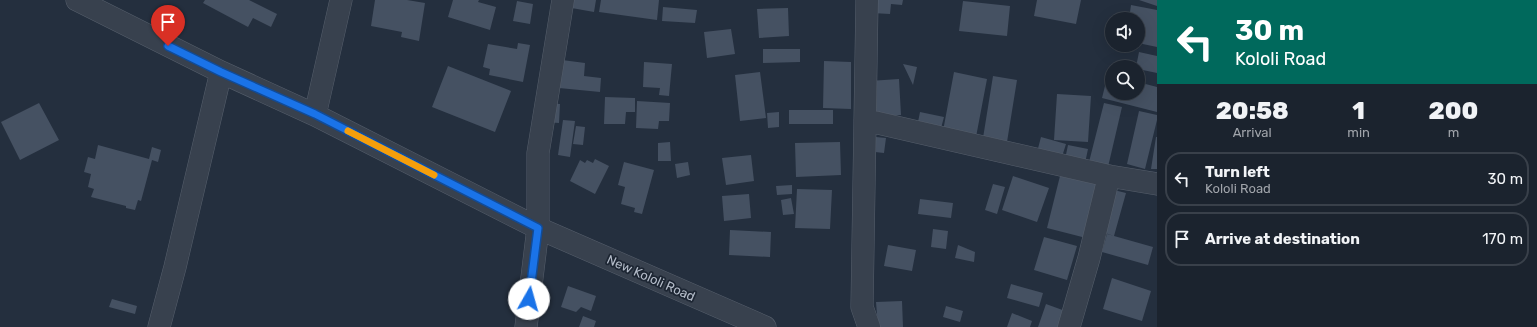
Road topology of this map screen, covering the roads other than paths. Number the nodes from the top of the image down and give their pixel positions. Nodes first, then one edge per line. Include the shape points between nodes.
1 (77, 0) edge
2 (341, 0) edge
3 (563, 0) edge
4 (867, 0) edge
5 (221, 72) junction
6 (315, 114) junction
7 (865, 120) junction
8 (1109, 176) junction
9 (1157, 184) edge
10 (538, 228) junction
11 (159, 327) edge
12 (526, 327) edge
13 (765, 327) edge
14 (869, 327) edge
15 (1069, 327) edge

1 - 5 street, New Kololi Road
2 - 6 street
3 - 10 street via 538,153
4 - 7 street
5 - 6 street, New Kololi Road
5 - 11 street
6 - 10 street, New Kololi Road
7 - 8 street
7 - 14 street via 862,307
8 - 9 street
8 - 15 street via 1090,258
10 - 12 street
10 - 13 street, New Kololi Road

